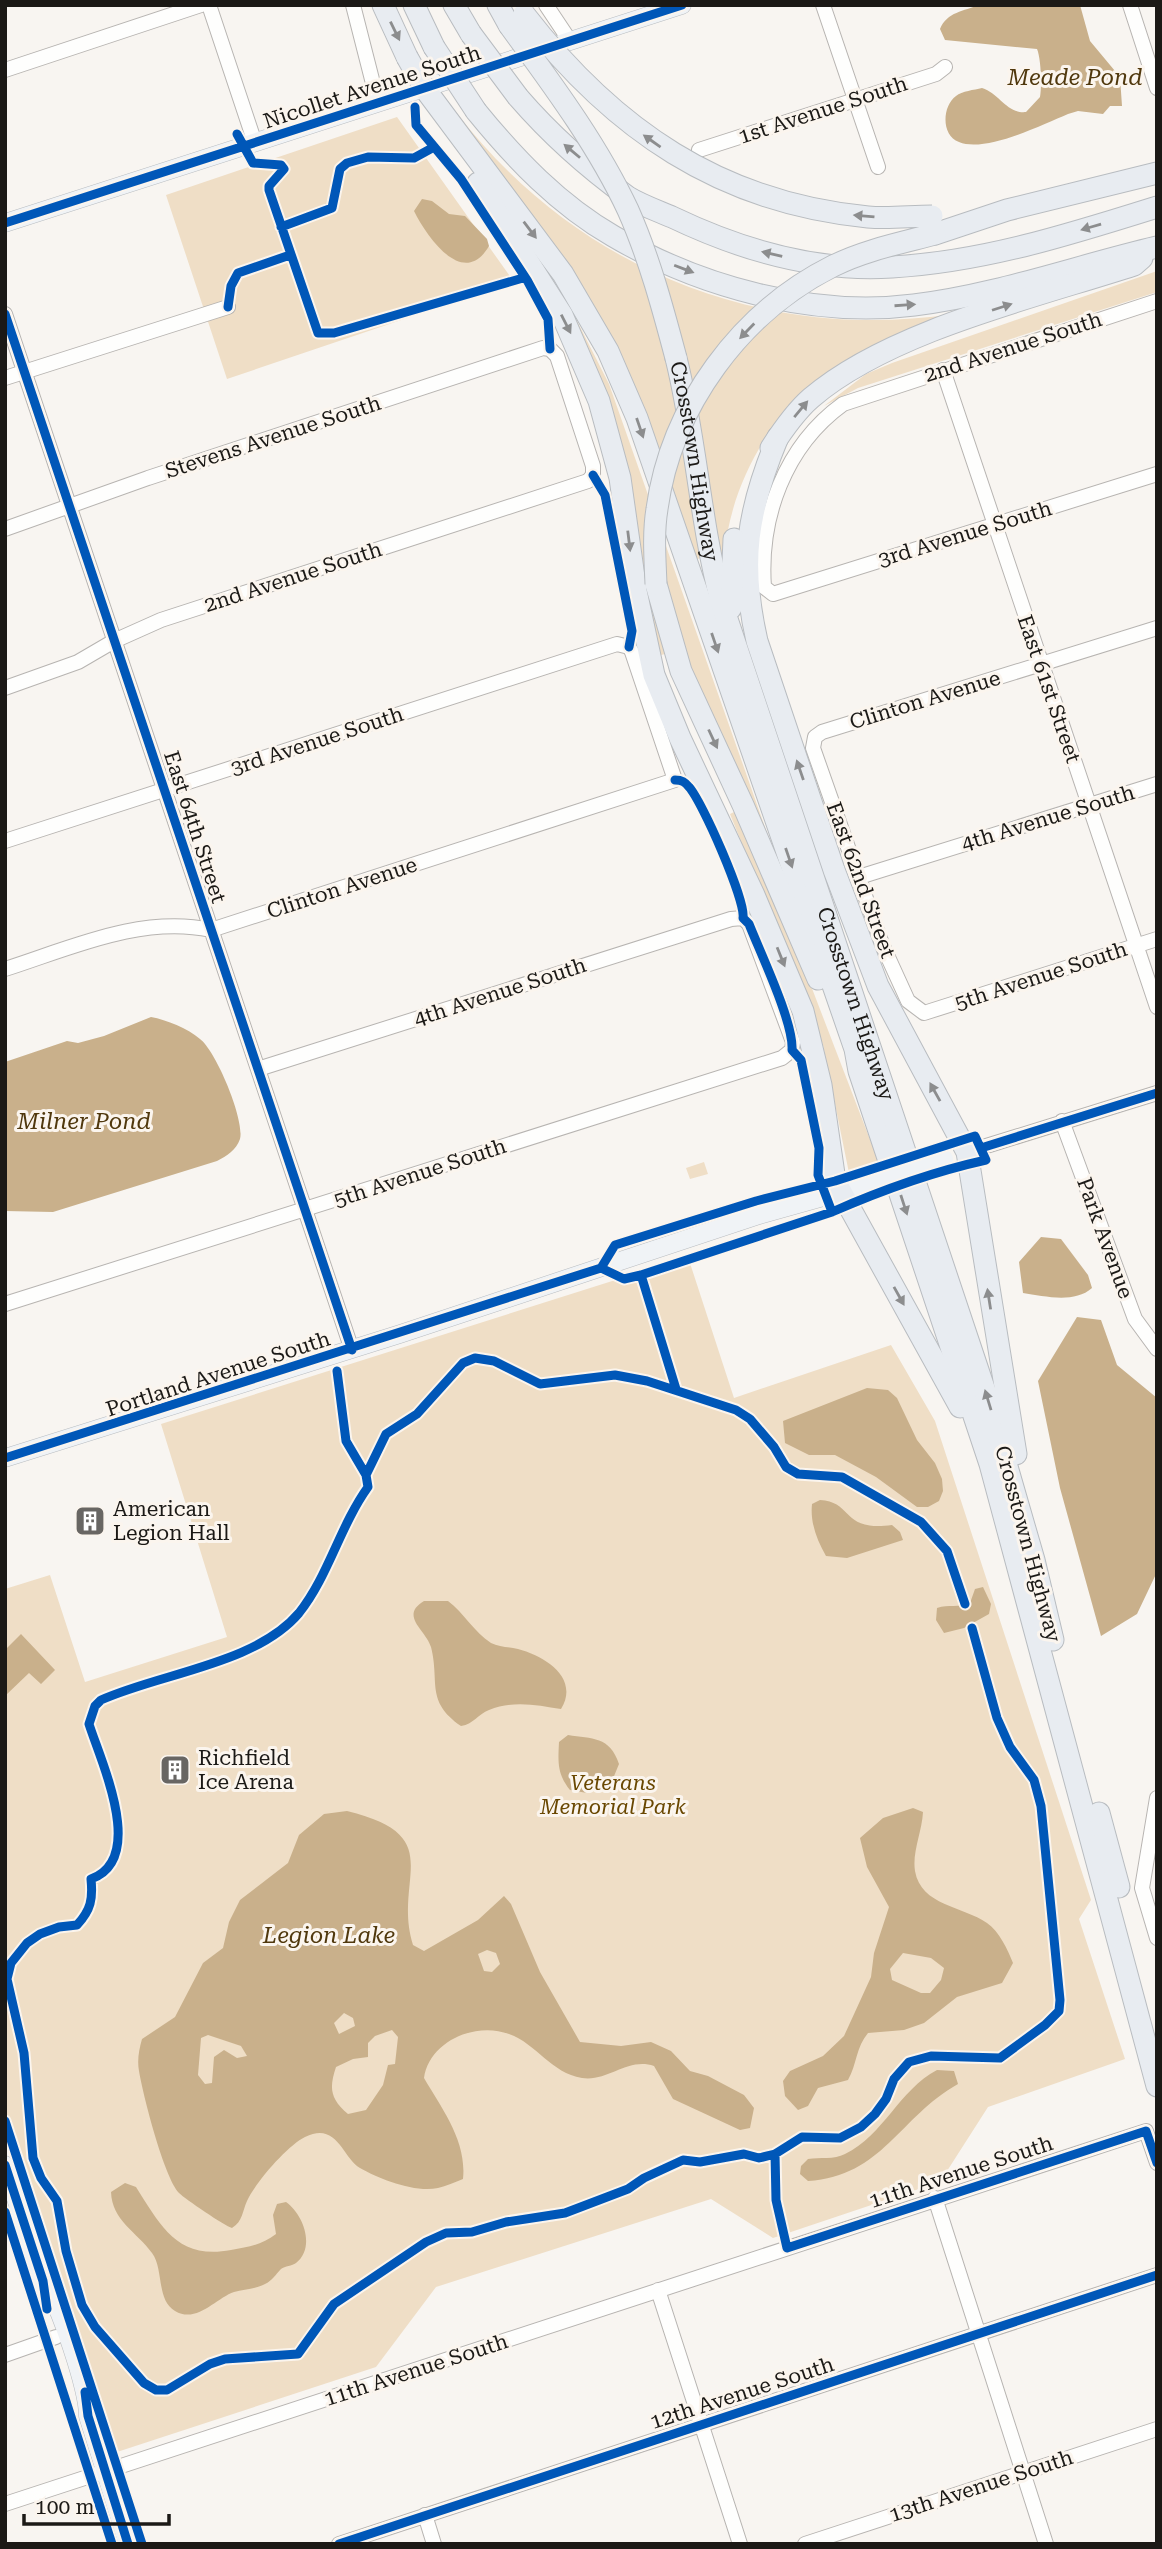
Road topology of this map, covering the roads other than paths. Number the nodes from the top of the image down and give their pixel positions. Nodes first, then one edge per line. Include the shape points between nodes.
1 (201, 5) edge
2 (209, 5) edge
3 (353, 5) edge
4 (383, 5) edge
5 (414, 5) edge
6 (454, 5) edge
7 (498, 5) edge
8 (546, 5) edge
9 (682, 5) edge
10 (823, 5) edge
11 (1130, 5) edge
12 (517, 15) edge
13 (570, 41) junction
14 (945, 67) dead end
15 (5, 70) edge
16 (1157, 88) edge
17 (855, 100) junction
18 (378, 103) junction
19 (442, 119) junction
20 (255, 143) junction
21 (699, 150) dead end
22 (877, 167) dead end
23 (1156, 174) edge
24 (1157, 207) edge
25 (5, 223) edge
26 (933, 225) junction
27 (1156, 248) edge
28 (1157, 300) edge
29 (228, 307) dead end
30 (5, 314) edge
31 (943, 370) junction
32 (24, 372) junction
33 (5, 378) edge
34 (778, 437) junction
35 (1157, 474) edge
36 (588, 481) joint
37 (70, 507) junction
38 (994, 526) junction
39 (5, 529) edge
40 (656, 584) junction
41 (773, 594) joint
42 (1157, 628) edge
43 (732, 630) junction
44 (114, 641) junction
45 (1040, 665) junction
46 (5, 688) edge
47 (815, 737) joint
48 (675, 779) joint
49 (1157, 784) edge
50 (164, 790) junction
51 (1089, 805) junction
52 (5, 841) edge
53 (859, 877) junction
54 (754, 895) junction
55 (211, 930) junction
56 (1157, 939) edge
57 (1135, 945) junction
58 (5, 969) edge
59 (1157, 1006) edge
60 (924, 1013) joint
61 (792, 1050) joint
62 (258, 1069) junction
63 (859, 1071) junction
64 (1157, 1093) edge
65 (1062, 1121) junction
66 (967, 1152) junction
67 (842, 1194) junction
68 (305, 1209) junction
69 (5, 1304) edge
70 (1157, 1349) edge
71 (352, 1350) junction
72 (5, 1458) edge
73 (990, 1464) junction
74 (1034, 1560) junction
75 (1156, 1804) edge
76 (1154, 1831) edge
77 (1157, 1938) edge
78 (1157, 2031) edge
79 (1157, 2086) edge
80 (1157, 2163) edge
81 (5, 2165) edge
82 (935, 2199) junction
83 (11, 2202) edge
84 (1157, 2275) edge
85 (43, 2281) junction
86 (658, 2290) junction
87 (978, 2334) junction
88 (56, 2337) junction
89 (5, 2355) edge
90 (88, 2416) junction
91 (702, 2425) junction
92 (1157, 2429) edge
93 (105, 2471) junction
94 (1023, 2473) junction
95 (5, 2504) edge
96 (425, 2515) junction
97 (128, 2544) edge
98 (339, 2544) edge
99 (434, 2544) edge
100 (740, 2544) edge
101 (805, 2544) edge
102 (1046, 2544) edge

1 - 15 street
2 - 20 street
3 - 18 street
4 -> 19 highway, Crosstown Highway, bridge
5 -> 27 highway, bridge via 434,47 476,111 545,187 613,236 737,289 842,308 911,306 980,295
24 -> 6 highway, bridge via 960,260 891,267 824,266 758,251 630,198 570,150 517,97
7 - 12 highway, Crosstown Highway
8 - 13 street
9 - 13 main road, Nicollet Avenue South
10 - 17 street
11 - 16 street
26 -> 12 highway, bridge via 822,211 770,199 709,175 652,141 608,107
12 - 43 highway, Crosstown Highway, bridge via 628,210 650,270 685,397 710,558
13 - 18 main road, Nicollet Avenue South
14 - 17 street, 1st Avenue South
17 - 21 street, 1st Avenue South via 731,146
17 - 22 street
18 - 20 main road, Nicollet Avenue South
19 -> 54 highway via 562,315 587,369 620,478 654,675
19 -> 63 highway, Crosstown Highway via 563,274 623,383
20 - 25 main road, Nicollet Avenue South
23 - 26 highway
26 -> 40 highway, bridge via 835,265 799,285 724,354 699,390 671,454 657,508
34 -> 27 highway via 810,399 851,369 985,312 1134,265
28 - 31 street, 2nd Avenue South
29 - 32 street
30 - 32 street, East 64th Street
31 - 38 street, East 61st Street
31 - 41 street, 2nd Avenue South via 843,404 824,418 790,462 765,532 765,587
32 - 33 street
32 - 37 street, East 64th Street
34 - 43 highway via 757,469 741,509 731,567
66 -> 34 highway via 878,986 757,641 748,601 748,527 758,485
35 - 38 street, 3rd Avenue South
36 - 37 street, Stevens Avenue South via 593,466 565,380 556,356 543,348
36 - 44 street, 2nd Avenue South via 161,620
37 - 39 street, Stevens Avenue South
37 - 44 street, East 64th Street
38 - 41 street, 3rd Avenue South
38 - 45 street, East 61st Street
40 - 54 highway via 668,669
40 -> 63 highway via 681,671
42 - 45 street, Clinton Avenue
74 -> 43 highway, Crosstown Highway via 986,1394
44 - 46 street, 2nd Avenue South via 78,662
44 - 50 street, East 64th Street
45 - 47 street, Clinton Avenue
45 - 51 street, East 61st Street
47 - 53 street, East 62nd Street via 813,748
48 - 50 street, 3rd Avenue South via 628,647 617,644
48 - 55 street, Clinton Avenue
49 - 51 street, 4th Avenue South
50 - 52 street, 3rd Avenue South
50 - 55 street, East 64th Street
51 - 53 street, 4th Avenue South
51 - 57 street, East 61st Street
53 - 60 street, East 62nd Street via 908,1001
54 -> 67 highway via 803,1012 821,1085 835,1181
55 - 58 street, Clinton Avenue via 129,929
55 - 62 street, East 64th Street
56 - 57 street, 5th Avenue South
57 - 59 street, East 61st Street
57 - 60 street, 5th Avenue South
61 - 62 street, 4th Avenue South via 784,1015 743,918
61 - 68 street, 5th Avenue South via 782,1058
62 - 68 street, East 64th Street
63 -> 73 highway, Crosstown Highway
64 - 65 street
65 - 66 street
65 - 70 street, Park Avenue via 1135,1319
66 - 67 main road, Portland Avenue South, bridge
74 -> 66 highway
67 - 71 main road, Portland Avenue South via 759,1215
67 -> 73 highway
68 - 69 street, 5th Avenue South
68 - 71 street, East 64th Street
71 - 72 main road, Portland Avenue South
73 - 79 highway, Crosstown Highway
74 - 78 highway, Crosstown Highway
75 - 76 street
76 - 77 street via 1142,1888
80 - 82 street, 11th Avenue South via 1146,2131
81 - 83 main road
82 - 86 street, 11th Avenue South
82 - 87 street
83 - 85 main road
84 - 87 street, 12th Avenue South
85 - 88 main road
85 - 90 main road via 64,2328 88,2402
86 - 91 street
86 - 93 street, 11th Avenue South
87 - 91 street, 12th Avenue South
87 - 94 street
88 - 89 street
88 - 90 main road via 79,2404
90 - 93 main road
91 - 96 street, 12th Avenue South
91 - 100 street
92 - 94 street, 13th Avenue South
93 - 95 street, 11th Avenue South
93 - 97 main road
94 - 101 street, 13th Avenue South
94 - 102 street
96 - 98 street, 12th Avenue South
96 - 99 street

